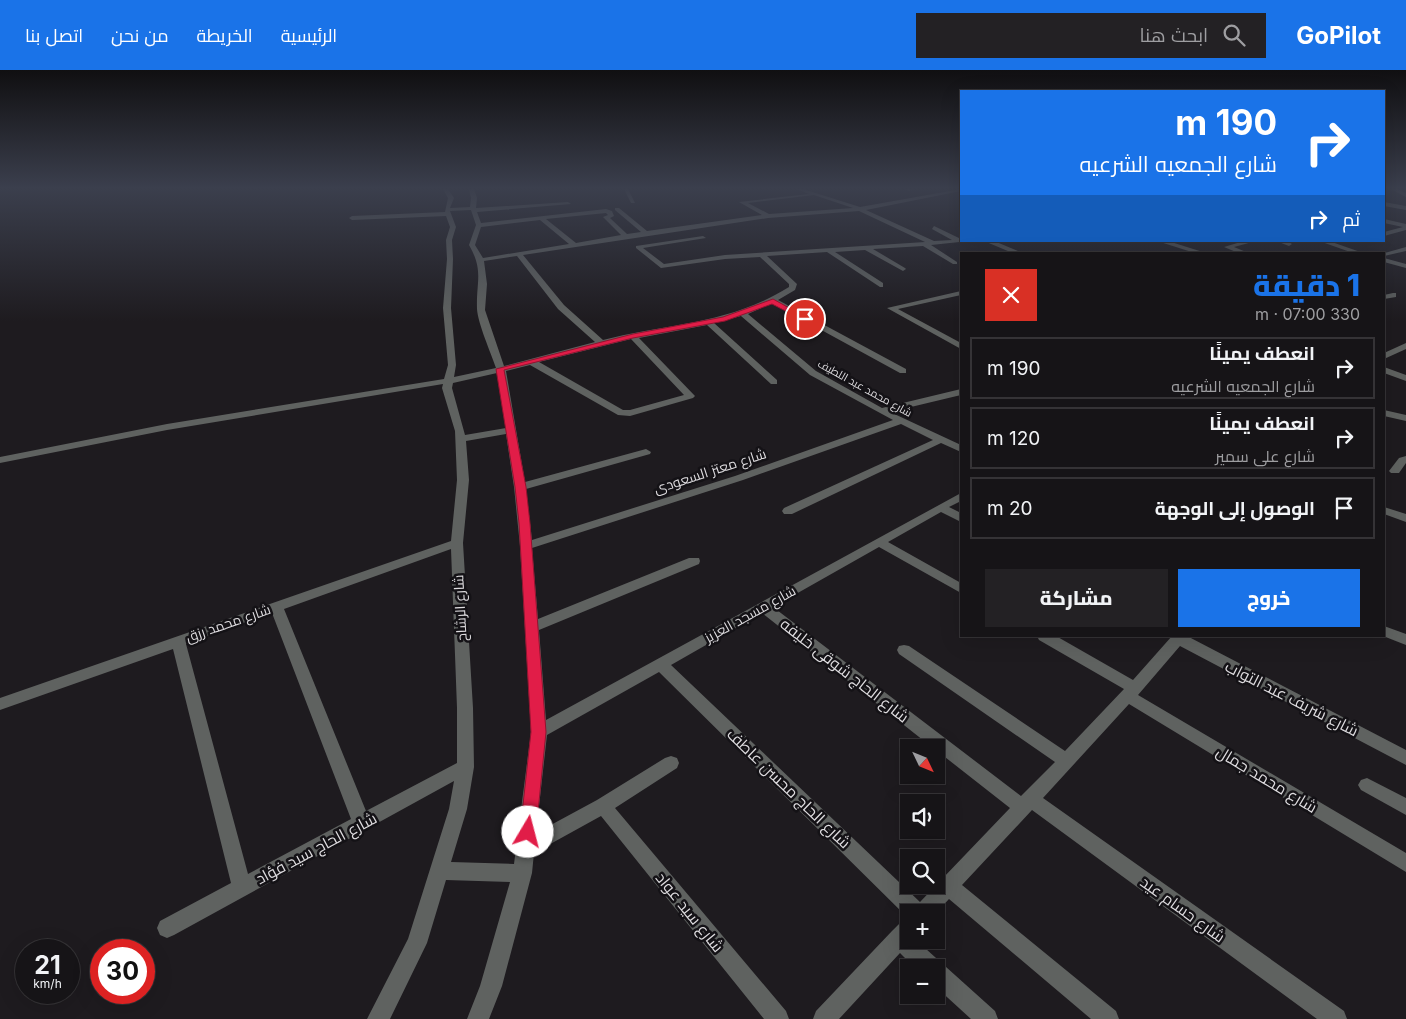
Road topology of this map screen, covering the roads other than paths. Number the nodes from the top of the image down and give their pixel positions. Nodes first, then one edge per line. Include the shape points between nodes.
1 (450, 233) edge
2 (476, 233) edge
3 (560, 233) edge
4 (622, 233) edge
5 (644, 233) edge
6 (912, 233) edge
7 (946, 233) edge
8 (625, 236) junction
9 (704, 238) dead end
10 (960, 240) edge
11 (960, 241) edge
12 (990, 242) edge
13 (1164, 242) edge
14 (1248, 242) edge
15 (1282, 242) edge
16 (1325, 242) edge
17 (1352, 242) edge
18 (923, 243) junction
19 (933, 243) junction
20 (1289, 244) dead end
21 (575, 245) junction
22 (1337, 246) junction
23 (866, 247) junction
24 (1227, 248) junction
25 (1406, 249) edge
26 (828, 250) junction
27 (1017, 252) edge
28 (1200, 252) edge
29 (1214, 252) edge
30 (1241, 252) edge
31 (1356, 252) edge
32 (519, 254) junction
33 (1385, 254) edge
34 (763, 256) junction
35 (481, 260) junction
36 (1385, 260) edge
37 (955, 263) dead end
38 (1406, 266) edge
39 (903, 269) dead end
40 (880, 285) dead end
41 (960, 293) edge
42 (1393, 295) dead end
43 (1385, 297) edge
44 (773, 301) junction
45 (743, 314) junction
46 (708, 322) junction
47 (633, 336) junction
48 (601, 343) junction
49 (960, 345) edge
50 (1406, 346) edge
51 (1385, 356) edge
52 (530, 361) junction
53 (495, 370) junction
54 (1385, 370) edge
55 (903, 371) dead end
56 (1406, 378) edge
57 (455, 379) junction
58 (774, 382) dead end
59 (960, 392) edge
60 (881, 411) junction
61 (1385, 413) edge
62 (1406, 418) edge
63 (901, 421) junction
64 (503, 431) junction
65 (467, 438) junction
66 (940, 440) junction
67 (960, 449) edge
68 (646, 452) dead end
69 (0, 460) edge
70 (1406, 460) edge
71 (1395, 471) dead end
72 (520, 487) junction
73 (960, 497) edge
74 (941, 508) junction
75 (1385, 510) edge
76 (788, 511) dead end
77 (960, 518) edge
78 (1406, 518) edge
79 (879, 542) junction
80 (457, 543) junction
81 (526, 546) junction
82 (694, 561) dead end
83 (960, 588) edge
84 (276, 607) junction
85 (763, 607) junction
86 (532, 627) junction
87 (1385, 630) edge
88 (1046, 637) edge
89 (1179, 638) edge
90 (1406, 640) edge
91 (178, 641) junction
92 (904, 650) dead end
93 (661, 664) junction
94 (1131, 692) junction
95 (0, 704) edge
96 (539, 732) junction
97 (1406, 758) edge
98 (1067, 761) junction
99 (671, 763) dead end
100 (465, 767) junction
101 (1367, 785) dead end
102 (1026, 803) junction
103 (603, 806) junction
104 (1406, 807) edge
105 (362, 823) junction
106 (526, 848) junction
107 (1406, 863) edge
108 (439, 871) junction
109 (514, 874) junction
110 (950, 886) junction
111 (242, 888) junction
112 (908, 904) edge
113 (932, 904) edge
114 (167, 928) dead end
115 (900, 937) edge
116 (916, 949) edge
117 (924, 959) edge
118 (945, 980) edge
119 (378, 1019) edge
120 (478, 1019) edge
121 (778, 1019) edge
122 (824, 1019) edge
123 (987, 1019) edge
124 (1108, 1019) edge
125 (1336, 1019) edge

1 - 57 street, شارع الرشاح via 447,300
2 - 35 street via 472,245
3 - 21 street
4 - 8 street
5 - 8 street
6 - 19 street
7 - 10 street
8 - 21 street
9 - 34 street via 638,246 661,266
11 - 19 street
12 - 27 street
13 - 28 street
14 - 24 street
15 - 20 street
16 - 22 street
17 - 22 street
18 - 19 street
18 - 23 street
18 - 37 street
21 - 32 street
22 - 31 street
23 - 26 street
23 - 39 street
24 - 29 street
24 - 30 street
25 - 33 street
26 - 34 street
26 - 40 street
32 - 35 street
32 - 48 street via 561,308
34 - 44 street via 793,284
35 - 53 street via 484,284 481,310
36 - 38 street
41 - 49 street via 892,308
42 - 43 street
44 - 45 street
44 - 55 street
45 - 46 street
45 - 60 street, شارع محمد عبد اللطيف via 814,373
46 - 47 street
46 - 58 street
47 - 48 street
47 - 52 street via 690,396 621,413
48 - 52 street
50 - 51 street
52 - 53 street
53 - 57 street
53 - 64 street
54 - 56 street
57 - 65 street, شارع الرشاح via 447,388 448,396
57 - 69 street via 153,429
59 - 60 street
60 - 63 street, شارع محمد عبد اللطيف
61 - 62 street
63 - 66 street, شارع محمد عبد اللطيف
63 - 81 street, شارع معتز السعودى via 739,478
64 - 65 street
64 - 72 street
65 - 80 street, شارع الرشاح
66 - 67 street, شارع محمد عبد اللطيف
66 - 76 street
68 - 72 street
70 - 71 street
72 - 81 street
73 - 74 street, شارع مسجد العزيز
74 - 77 street
74 - 79 street, شارع مسجد العزيز
75 - 78 street
79 - 83 street
79 - 85 street, شارع مسجد العزيز
80 - 84 street, شارع محمد رزق
80 - 100 street, شارع الرشاح
81 - 86 street
82 - 86 street
84 - 91 street, شارع محمد رزق
84 - 105 street
85 - 93 street, شارع مسجد العزيز
85 - 102 street, شارع الحاج شوقى خليفه
86 - 96 street
87 - 90 street
88 - 94 street, شارع محمد جمال
89 - 94 street
89 - 97 street, شارع شريف عبد التواب
91 - 95 street, شارع محمد رزق
91 - 111 street
92 - 98 street
93 - 96 street, شارع مسجد العزيز
93 - 112 street, شارع الحاج محسن عاطف
94 - 98 street
94 - 107 street, شارع محمد جمال
96 - 106 street
98 - 102 street
99 - 103 street
100 - 105 street, شارع الحاج سيد فؤاد
100 - 108 street, شارع الرشاح via 458,809
101 - 104 street
102 - 110 street
102 - 125 street, شارع حسام عيد
103 - 106 street
103 - 121 street, شارع سيد عواد
105 - 111 street, شارع الحاج سيد فؤاد
106 - 109 street
108 - 109 street
108 - 119 street, شارع الرشاح via 417,943
109 - 120 street via 491,986
110 - 113 street
110 - 124 street
111 - 114 street, شارع الحاج سيد فؤاد
115 - 122 street
116 - 117 street
118 - 123 street

